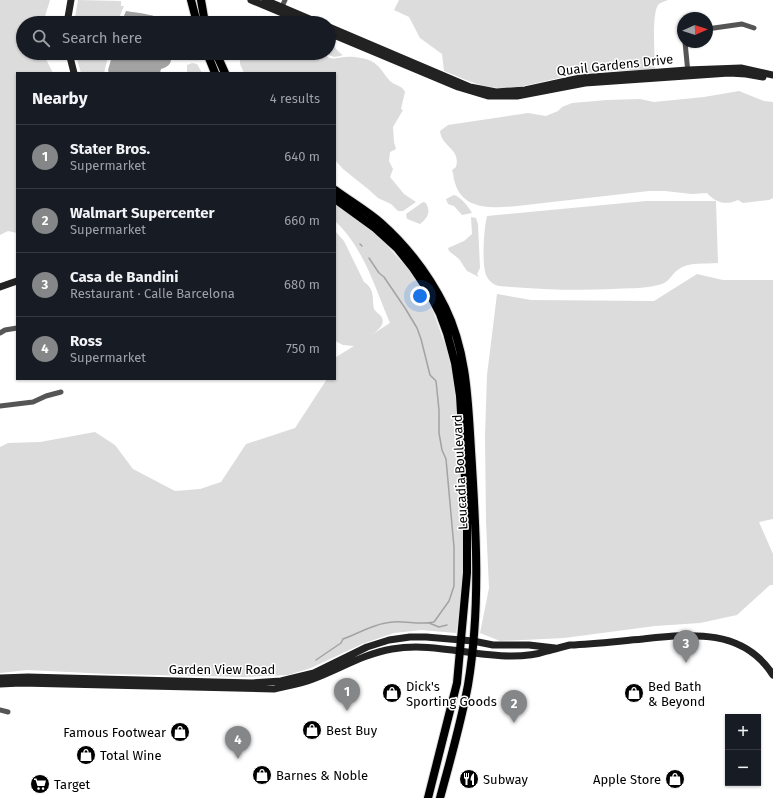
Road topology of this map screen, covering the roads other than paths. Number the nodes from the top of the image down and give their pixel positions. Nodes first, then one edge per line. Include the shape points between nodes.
1 (71, 0) edge
2 (191, 0) edge
3 (201, 0) edge
4 (251, 0) edge
5 (265, 0) edge
6 (285, 0) edge
7 (281, 10) junction
8 (68, 16) edge
9 (195, 16) edge
10 (204, 16) edge
11 (293, 16) edge
12 (299, 16) edge
13 (713, 28) edge
14 (754, 28) dead end
15 (336, 30) edge
16 (336, 36) edge
17 (686, 48) edge
18 (70, 60) edge
19 (210, 60) edge
20 (219, 60) edge
21 (74, 72) edge
22 (215, 72) edge
23 (225, 72) edge
24 (688, 73) junction
25 (773, 75) edge
26 (773, 80) edge
27 (336, 191) edge
28 (336, 200) edge
29 (16, 281) edge
30 (0, 287) edge
31 (16, 328) edge
32 (0, 333) edge
33 (61, 392) dead end
34 (0, 406) edge
35 (462, 640) junction
36 (473, 641) junction
37 (555, 648) junction
38 (461, 650) junction
39 (472, 652) junction
40 (773, 675) edge
41 (0, 678) edge
42 (0, 684) edge
43 (0, 710) edge
44 (8, 712) dead end
45 (428, 798) edge
46 (440, 798) edge

1 - 8 main road
2 - 9 main road
3 - 10 main road
4 - 7 main road
5 - 7 main road
6 - 7 street
7 - 11 main road
7 - 12 main road
13 - 14 street via 742,24
15 - 24 main road, Quail Gardens Drive via 470,87 496,92 525,90 580,78
16 - 24 main road, Quail Gardens Drive via 452,85 488,96 517,96 585,83
17 - 24 street
18 - 21 main road
19 - 22 main road
20 - 23 main road
24 - 25 main road, Quail Gardens Drive via 741,68
24 - 26 main road, Quail Gardens Drive via 738,73
27 - 36 main road, Leucadia Boulevard via 380,222 402,243 433,285 453,328 463,361 468,395 478,573
28 - 35 main road, Leucadia Boulevard via 375,228 397,248 413,268 427,289 447,333 456,363 467,512 467,573
29 - 30 main road
31 - 32 street
33 - 34 street via 32,402
35 - 36 main road, Garden View Road
35 - 38 main road, Leucadia Boulevard
35 - 41 main road, Garden View Road via 426,637 389,640 367,647 314,673 281,681 252,683
36 - 37 main road, Garden View Road via 493,645
36 - 39 main road, Leucadia Boulevard
37 - 39 main road, Garden View Road via 547,652 523,655
37 - 40 main road, Garden View Road via 690,634 715,636 740,645 757,657
38 - 39 main road, Garden View Road
38 - 42 main road, Garden View Road via 435,647 391,649 363,657 307,681 274,688
38 - 45 main road, Leucadia Boulevard via 457,683
39 - 46 main road, Leucadia Boulevard via 458,733
43 - 44 street

